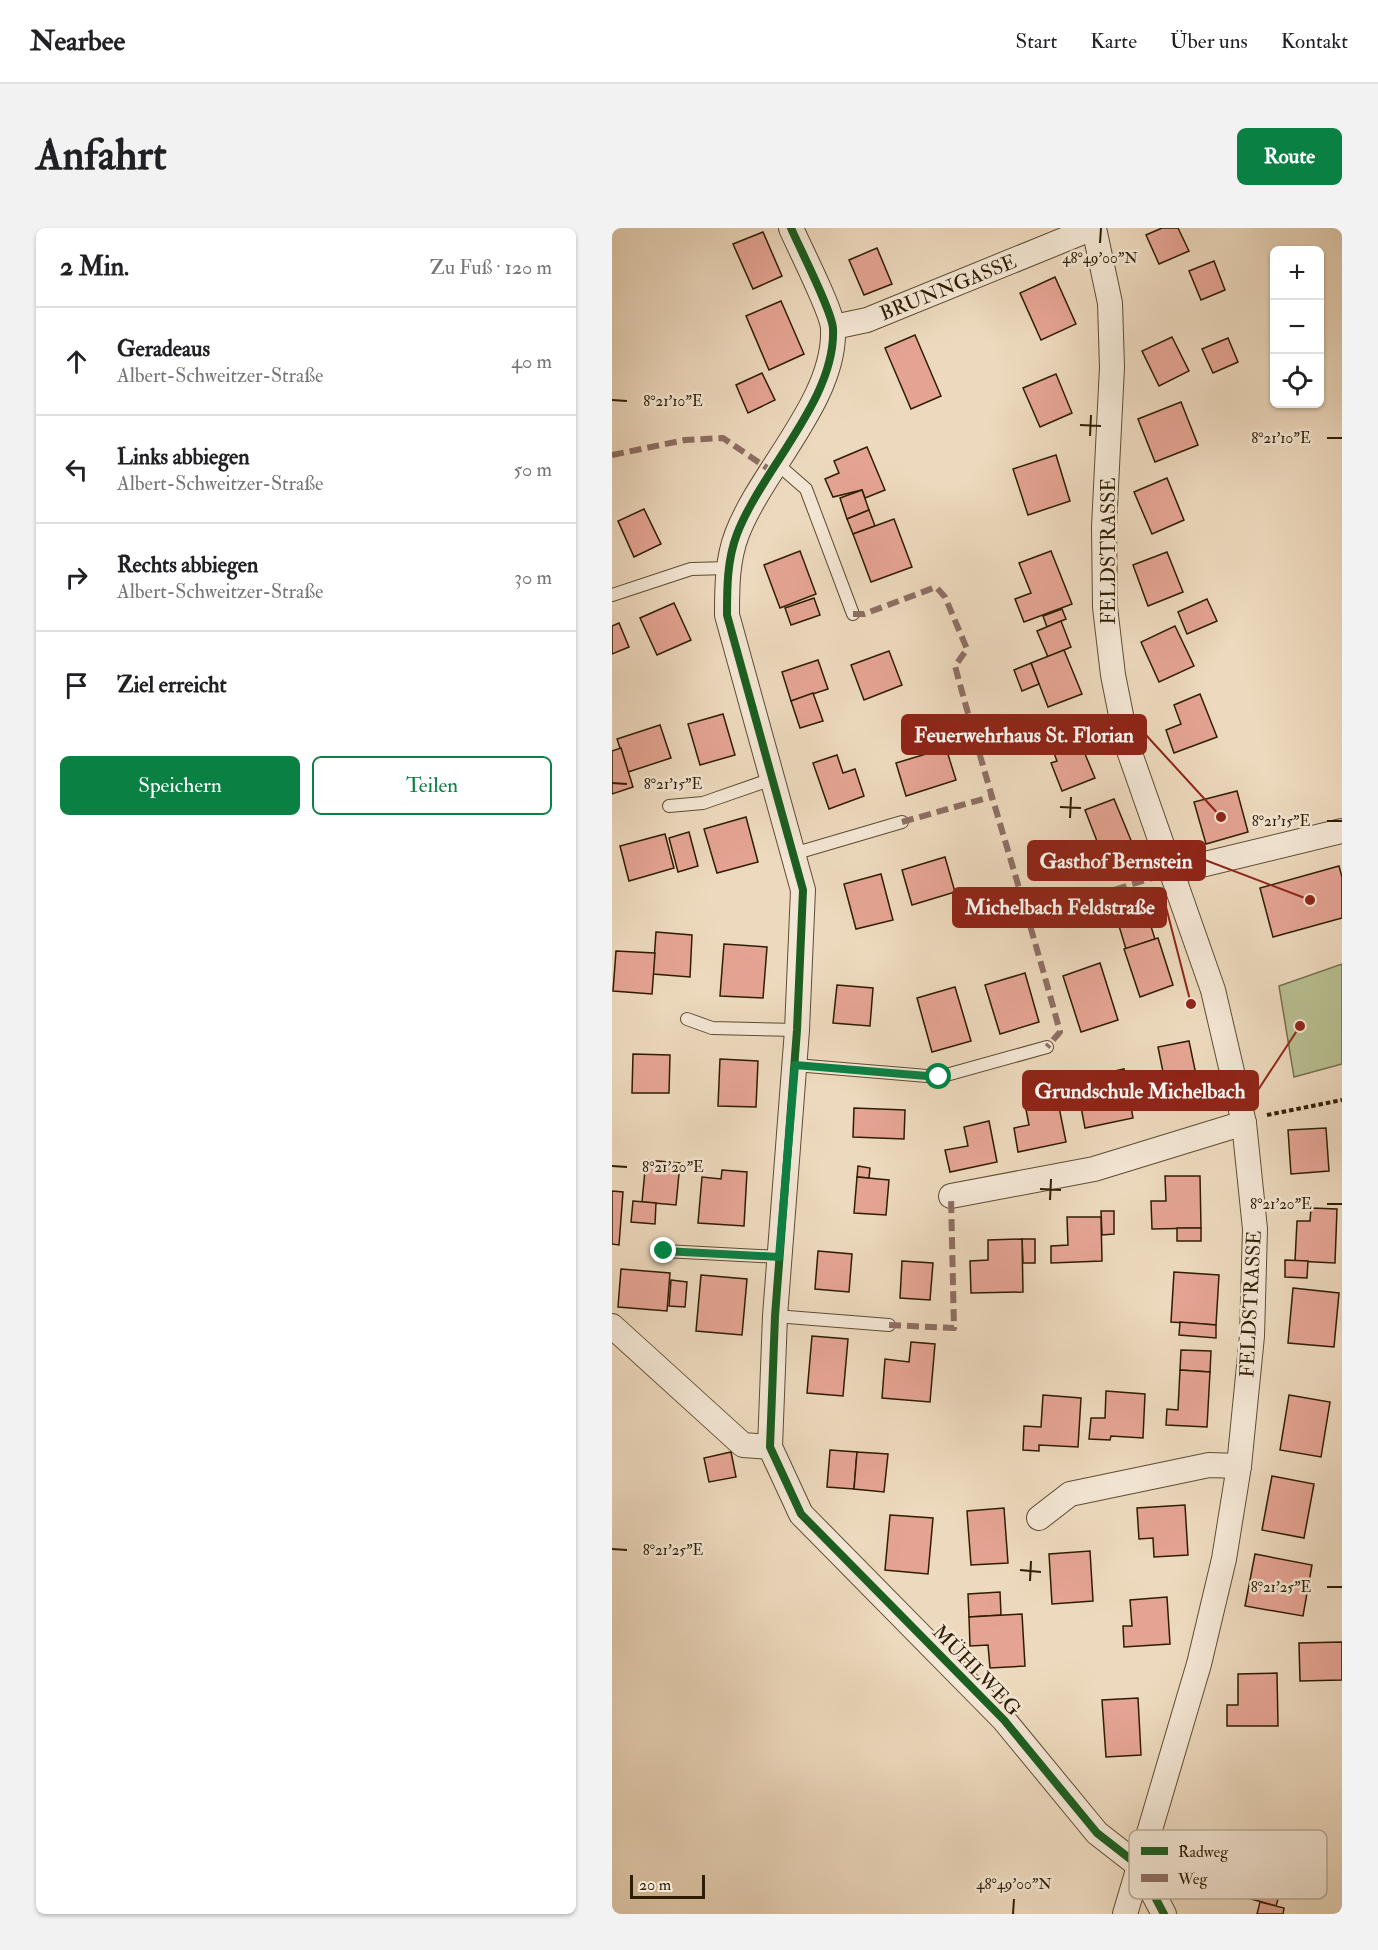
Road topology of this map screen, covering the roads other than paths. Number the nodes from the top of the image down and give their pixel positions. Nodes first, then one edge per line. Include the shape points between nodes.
1 (790, 228) edge
2 (1094, 228) edge
3 (834, 327) junction
4 (775, 462) junction
5 (728, 568) junction
6 (612, 595) edge
7 (853, 614) dead end
8 (772, 779) junction
9 (669, 806) dead end
10 (902, 822) dead end
11 (1342, 831) edge
12 (793, 854) junction
13 (1172, 872) junction
14 (687, 1019) dead end
15 (798, 1030) junction
16 (1047, 1047) dead end
17 (795, 1065) junction
18 (1244, 1123) junction
19 (951, 1196) dead end
20 (664, 1251) dead end
21 (779, 1257) junction
22 (775, 1317) junction
23 (889, 1325) dead end
24 (612, 1326) edge
25 (770, 1447) junction
26 (1239, 1466) junction
27 (1039, 1518) dead end
28 (1149, 1830) edge
29 (1129, 1858) edge
30 (1129, 1899) edge
31 (1156, 1899) edge
32 (1125, 1914) edge
33 (1164, 1914) edge

1 - 3 street
2 - 3 street, BRUNNGASSE via 867,320
2 - 13 street, FELDSTRASSE via 1110,303 1112,356 1104,527 1106,618 1127,745
3 - 4 street via 820,391
4 - 5 street via 737,534
4 - 7 lane via 806,489
5 - 6 lane via 691,569
5 - 8 street via 727,615
8 - 9 lane via 703,803
8 - 12 street
10 - 12 lane
11 - 13 street
12 - 15 street via 803,890
13 - 18 street, FELDSTRASSE via 1213,990
14 - 15 lane via 712,1028
15 - 17 street
16 - 17 lane via 939,1077
17 - 21 street
18 - 19 street via 1094,1168
18 - 26 street, FELDSTRASSE via 1255,1229 1252,1336
20 - 21 lane
21 - 22 street
22 - 23 lane
22 - 25 street
24 - 25 street via 743,1445
25 - 29 street, MÜHLWEG via 801,1514 1004,1720 1097,1833
26 - 27 street via 1209,1465 1070,1494
26 - 28 street, FELDSTRASSE via 1224,1559 1199,1664
30 - 32 street, FELDSTRASSE
31 - 33 street, MÜHLWEG

